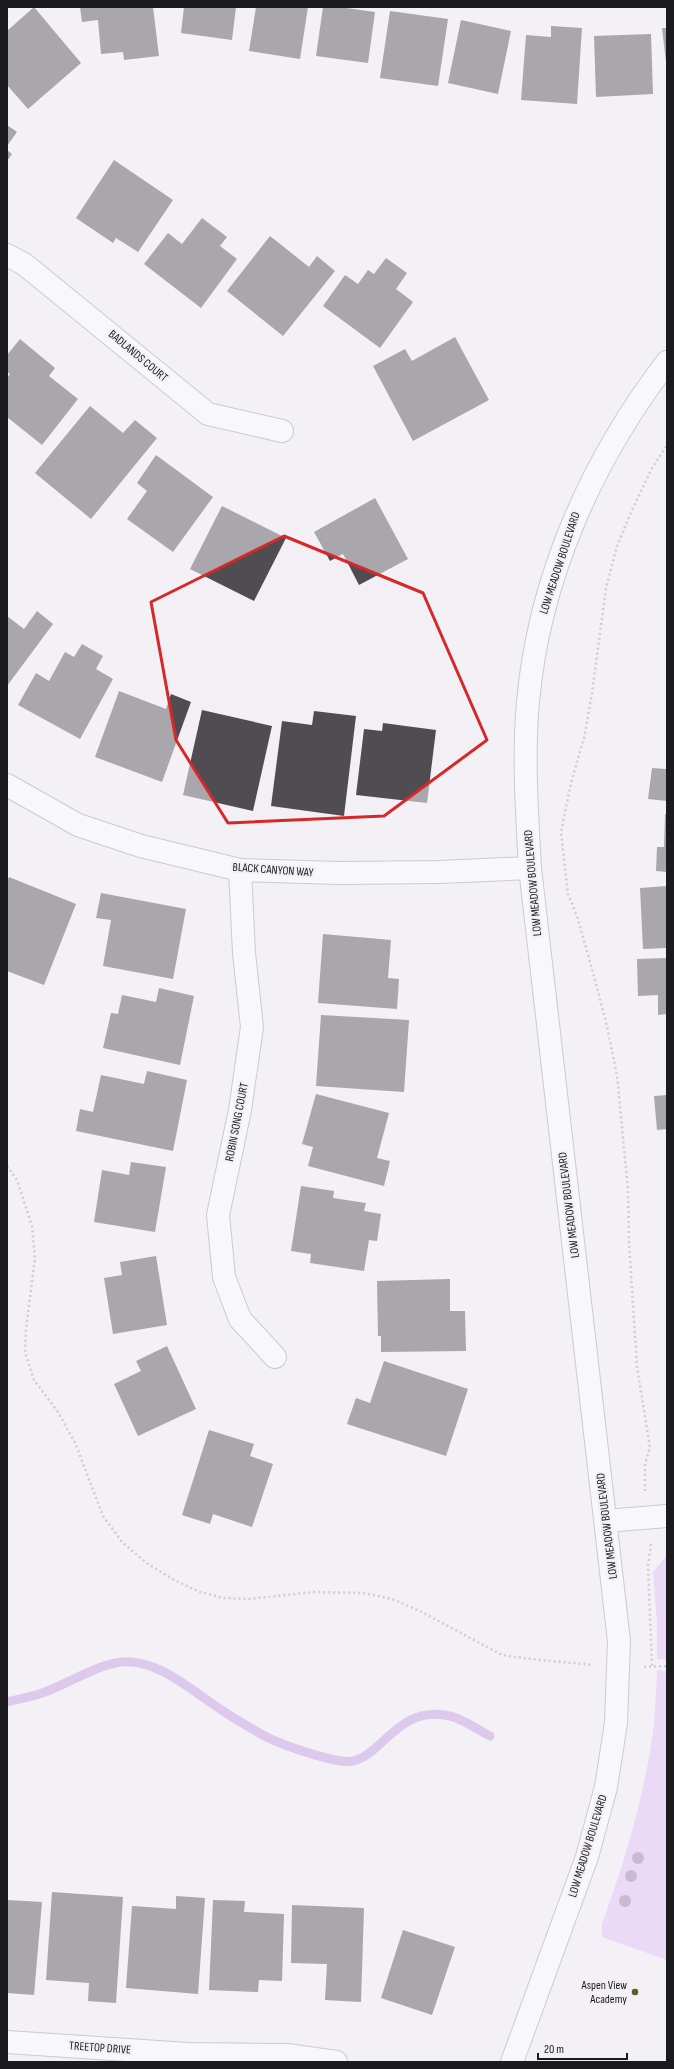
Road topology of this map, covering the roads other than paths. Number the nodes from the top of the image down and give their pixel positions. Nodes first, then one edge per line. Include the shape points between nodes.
1 (7, 255) edge
2 (667, 362) edge
3 (282, 431) dead end
4 (7, 785) edge
5 (530, 868) junction
6 (240, 870) junction
7 (275, 1357) dead end
8 (658, 1516) edge
9 (606, 1521) junction
10 (7, 2042) edge
11 (336, 2062) edge
12 (512, 2062) edge

1 - 3 street, BADLANDS COURT via 30,268 208,414
2 - 5 street, LOW MEADOW BOULEVARD via 646,389 610,448 580,506 556,569 538,632 528,702 525,772
4 - 6 street, BLACK CANYON WAY via 78,825 141,846
5 - 6 street, BLACK CANYON WAY via 339,873
5 - 9 street, LOW MEADOW BOULEVARD
6 - 7 street, ROBIN SONG COURT via 244,953 252,1027 240,1110 218,1215 224,1277 240,1319
8 - 9 street
9 - 12 street, LOW MEADOW BOULEVARD via 619,1641 616,1723 606,1787 587,1857
10 - 11 street, TREETOP DRIVE via 188,2054 287,2054

